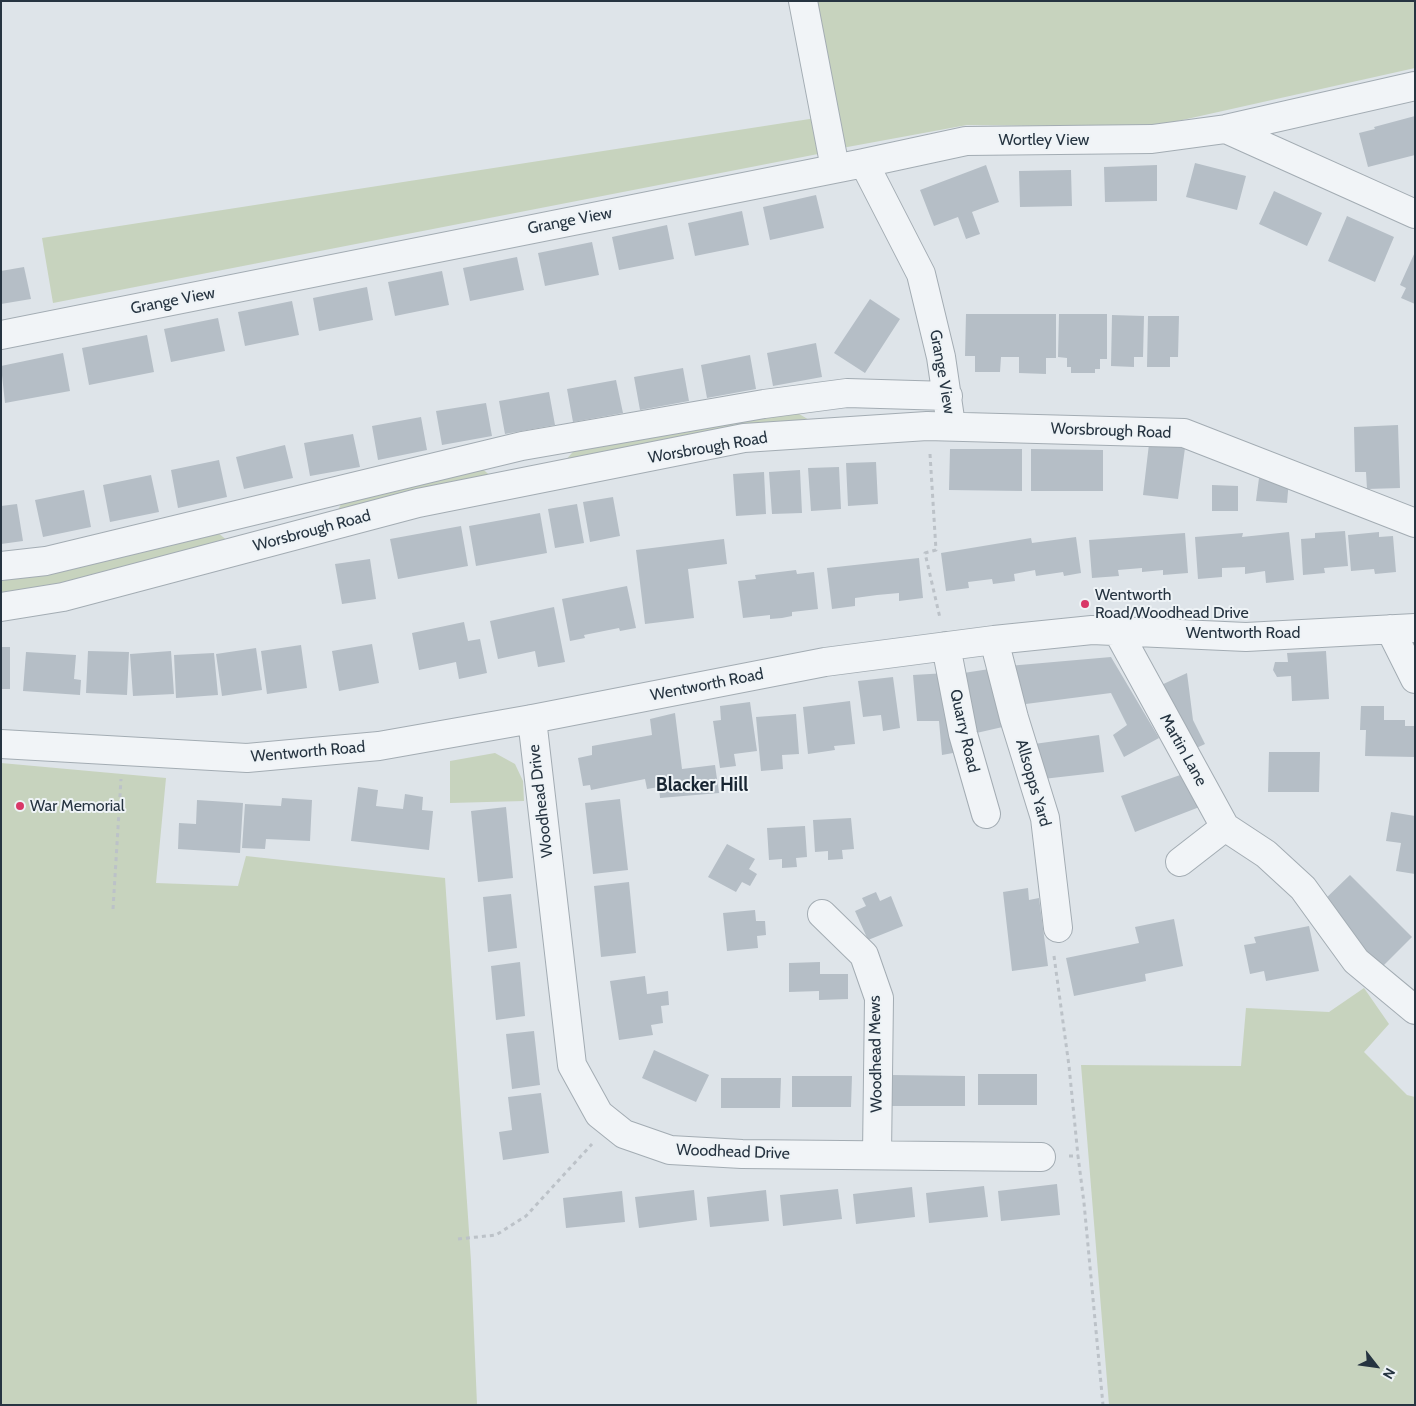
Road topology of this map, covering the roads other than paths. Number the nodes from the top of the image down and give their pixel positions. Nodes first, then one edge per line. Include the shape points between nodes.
1 (802, 1) edge
2 (1415, 86) edge
3 (1226, 128) junction
4 (864, 163) junction
5 (835, 168) junction
6 (1415, 214) edge
7 (1, 335) edge
8 (948, 396) junction
9 (939, 426) junction
10 (1415, 523) edge
11 (1, 566) edge
12 (1, 607) edge
13 (1402, 629) edge
14 (1117, 630) junction
15 (994, 640) junction
16 (946, 646) junction
17 (1415, 679) edge
18 (532, 719) junction
19 (1, 744) edge
20 (986, 814) dead end
21 (1226, 827) junction
22 (1180, 862) dead end
23 (822, 914) dead end
24 (1058, 928) dead end
25 (1415, 1010) edge
26 (877, 1154) junction
27 (1041, 1157) road end

1 - 5 street
2 - 3 street, Wortley View
3 - 4 street, Wortley View via 1152,139 966,140
3 - 6 street
4 - 5 street, Grange View
4 - 8 street, Grange View via 921,274
5 - 7 street, Grange View
8 - 9 street, Grange View
8 - 11 street, Worsbrough Road via 847,393 764,404 522,446 46,561
9 - 10 street, Worsbrough Road via 1184,433
9 - 12 street, Worsbrough Road via 744,438 418,503 63,597
13 - 14 street, Wentworth Road via 1246,637
13 - 17 street
14 - 15 street, Wentworth Road
14 - 21 street, Martin Lane
15 - 16 street, Wentworth Road
15 - 24 street, Allsopps Yard via 1045,818
16 - 18 street, Wentworth Road via 825,662
16 - 20 street, Quarry Road via 963,734
18 - 19 street, Wentworth Road via 379,746 247,758
18 - 26 street, Woodhead Drive via 572,1064 599,1114 624,1134 670,1150 742,1154
21 - 22 street
21 - 25 street, Martin Lane via 1266,854 1303,888 1356,961
23 - 26 street, Woodhead Mews via 864,955 879,998
26 - 27 street, Woodhead Drive

